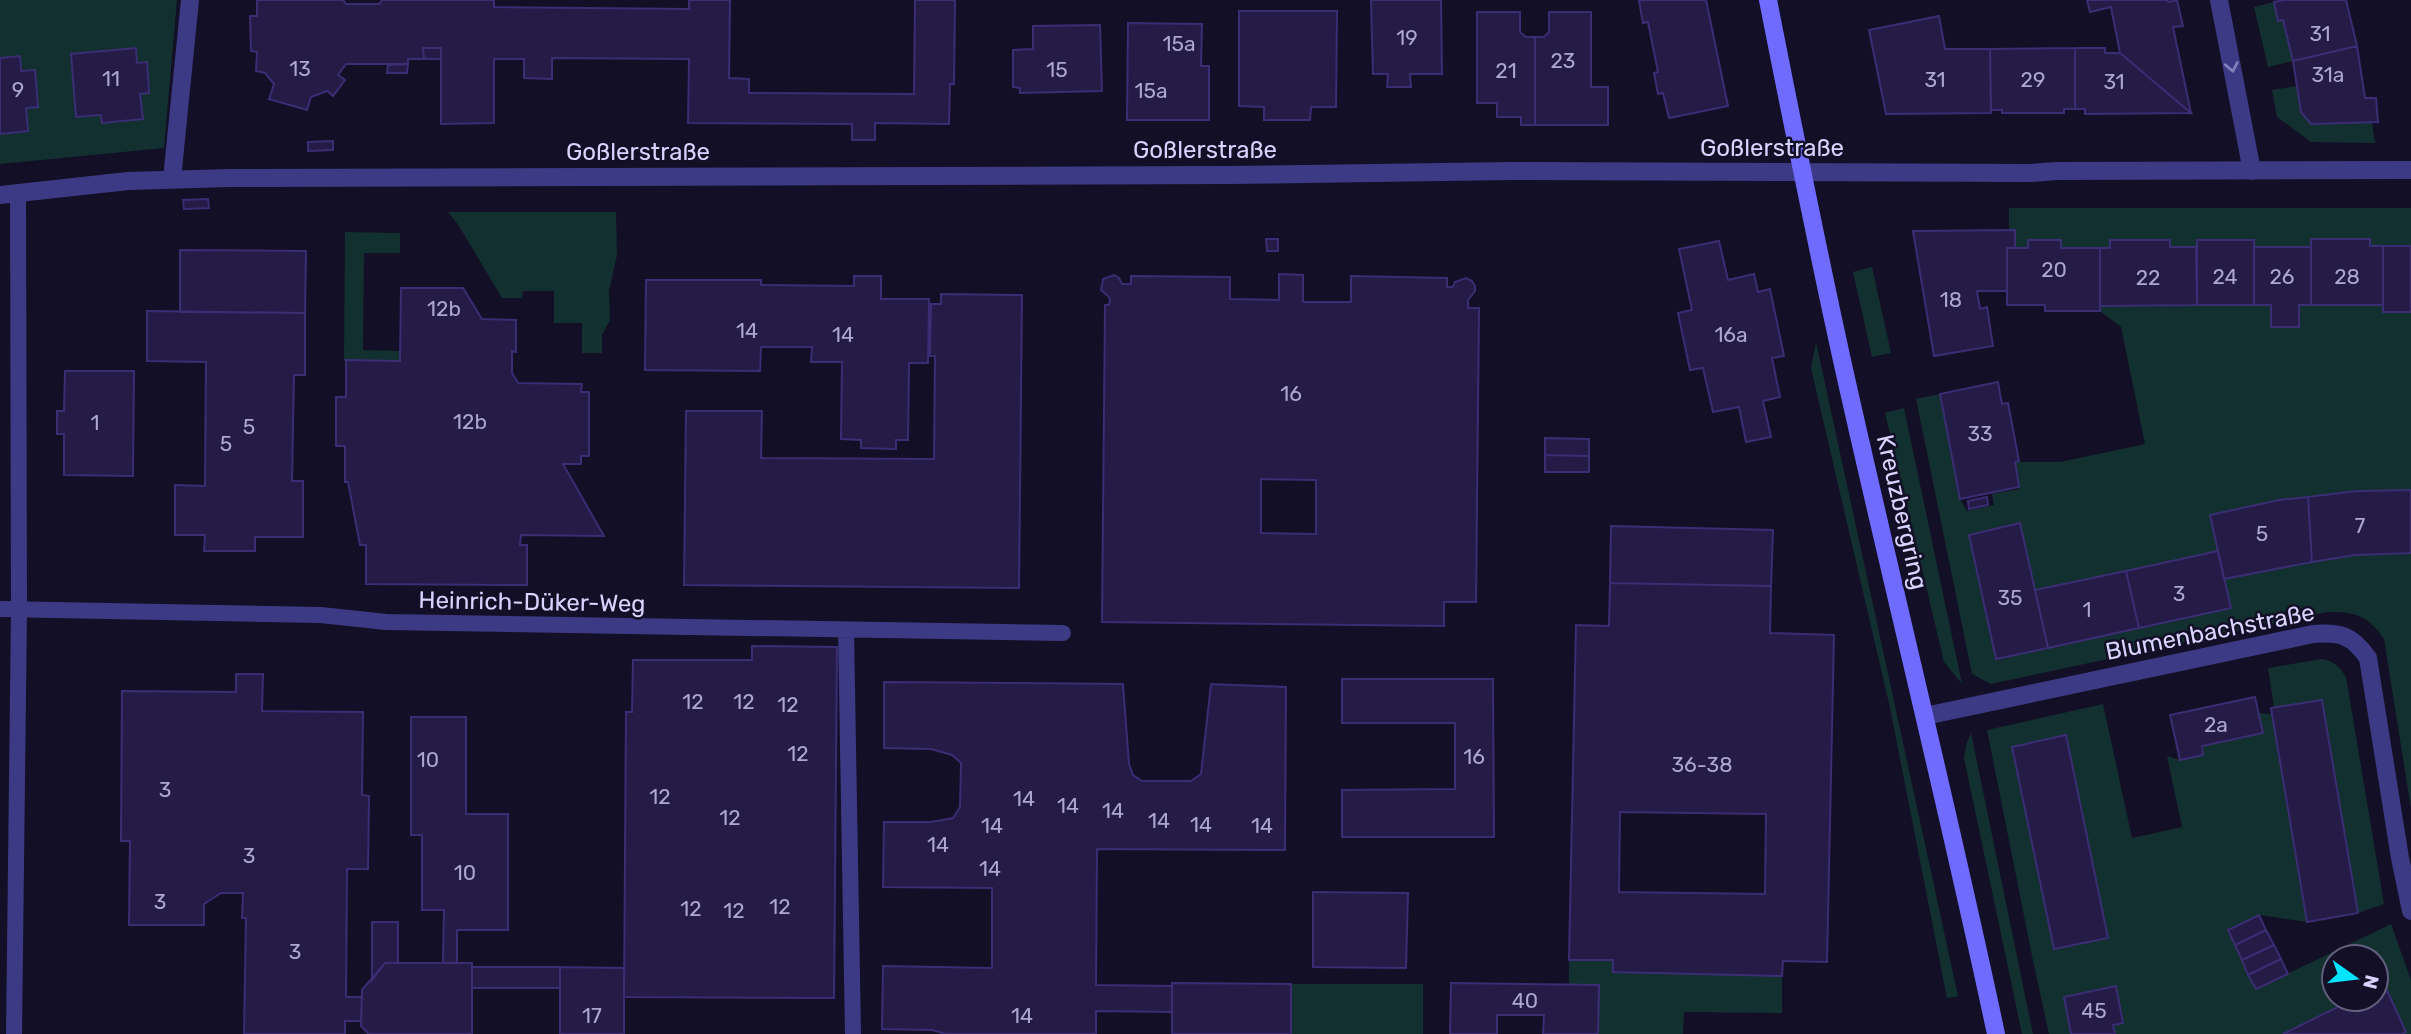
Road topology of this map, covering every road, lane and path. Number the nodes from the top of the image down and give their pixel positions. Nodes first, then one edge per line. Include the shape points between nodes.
1 (190, 0) edge
2 (1768, 0) edge
3 (2219, 0) edge
4 (2411, 170) edge
5 (2252, 171) junction
6 (1803, 173) junction
7 (172, 179) junction
8 (9, 194) edge
9 (0, 609) edge
10 (19, 610) junction
11 (846, 630) junction
12 (1063, 633) dead end
13 (1925, 716) junction
14 (2411, 911) edge
15 (14, 1034) edge
16 (853, 1034) edge
17 (1996, 1034) edge

1 - 7 street
2 - 6 street, Kreuzbergring
3 -> 5 street
4 - 5 street, Goßlerstraße
5 - 6 street, Goßlerstraße
6 - 7 street, Goßlerstraße
6 - 13 street, Kreuzbergring
7 - 8 street, Goßlerstraße
8 - 10 lane via 20,339
9 - 10 lane, Heinrich-Düker-Weg
10 - 11 lane, Heinrich-Düker-Weg
10 - 15 lane
11 - 12 lane, Heinrich-Düker-Weg
11 - 16 lane
13 - 14 street, Blumenbachstraße via 2313,634 2347,637 2358,643 2368,658
13 - 17 street, Kreuzbergring

